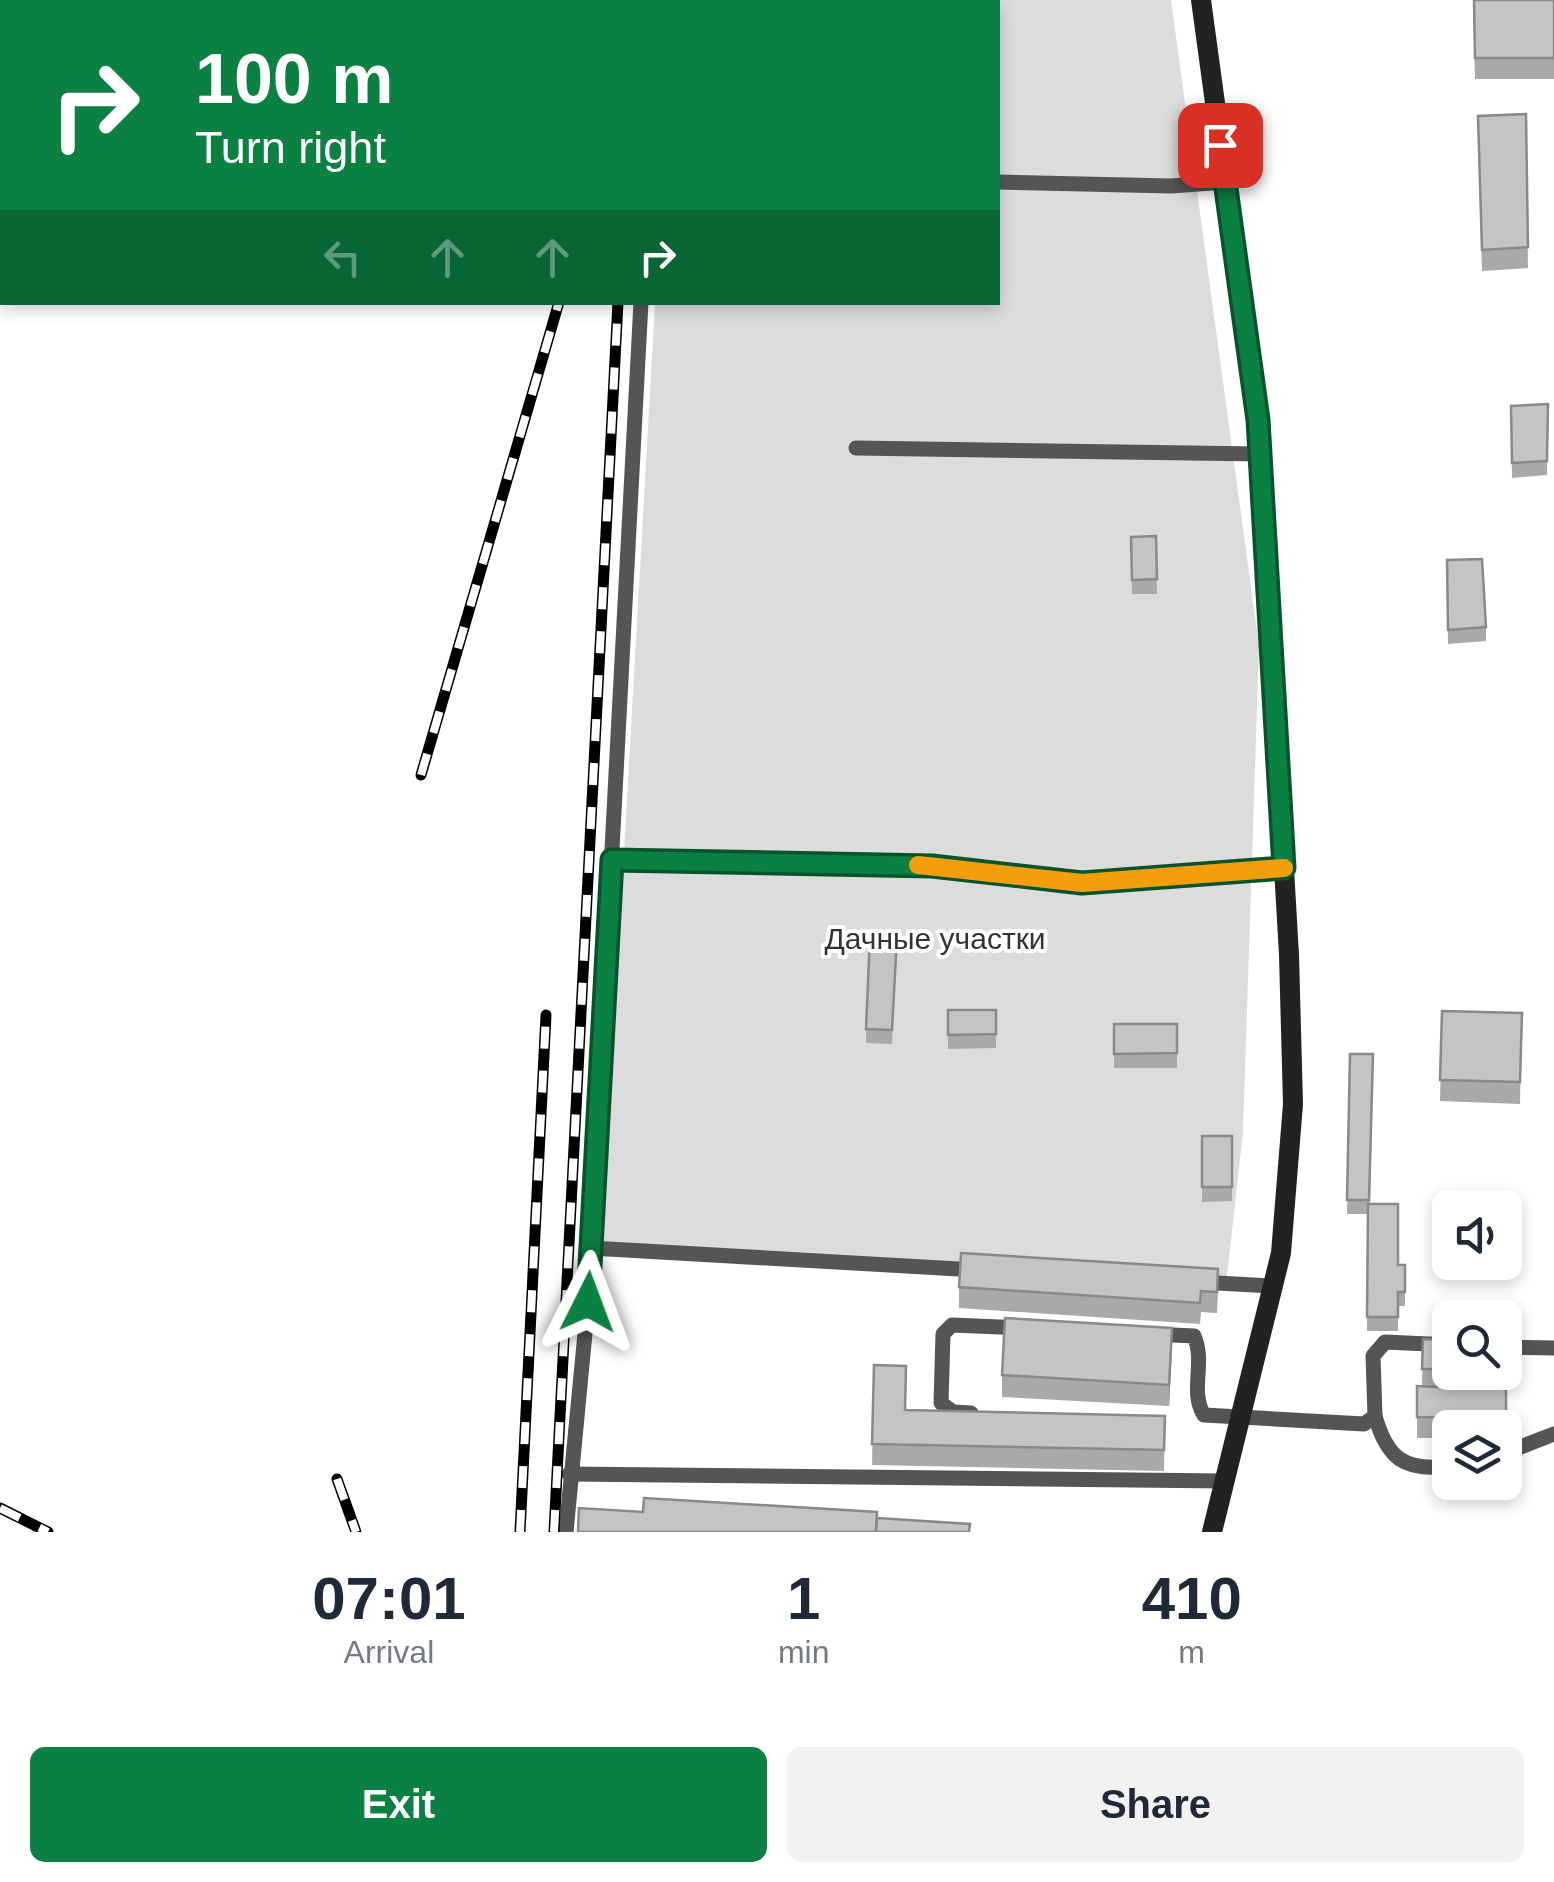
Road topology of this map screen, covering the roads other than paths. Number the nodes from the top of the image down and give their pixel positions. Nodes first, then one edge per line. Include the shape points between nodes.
1 (1201, 0) edge
2 (1000, 182) edge
3 (1225, 182) junction
4 (640, 305) edge
5 (856, 448) dead end
6 (1260, 454) junction
7 (612, 860) junction
8 (1284, 868) junction
9 (590, 1248) junction
10 (1000, 1271) edge
11 (1175, 1281) edge
12 (1272, 1286) junction
13 (1045, 1329) edge
14 (1138, 1334) edge
15 (1432, 1344) edge
16 (1522, 1347) edge
17 (1554, 1348) edge
18 (992, 1414) edge
19 (1375, 1416) junction
20 (1240, 1418) junction
21 (1554, 1434) edge
22 (1522, 1446) edge
23 (1432, 1468) edge
24 (568, 1474) junction
25 (1225, 1481) junction
26 (566, 1532) edge
27 (1212, 1532) edge

1 - 3 main road
2 - 3 lane
3 - 6 main road
4 - 7 lane
5 - 6 lane
6 - 8 main road
7 - 8 lane via 932,866 1082,883
7 - 9 lane
8 - 12 main road via 1293,1104 1281,1253
9 - 10 lane
9 - 24 lane
11 - 12 lane
12 - 20 main road
13 - 18 lane via 952,1325 944,1334 942,1403 953,1412
14 - 20 lane via 1194,1336 1201,1352 1196,1402 1204,1415
15 - 19 lane via 1385,1342 1373,1356
16 - 17 lane
19 - 20 lane via 1364,1424
19 - 23 lane via 1384,1446 1402,1461
20 - 25 main road
21 - 22 lane
24 - 25 lane
24 - 26 lane
25 - 27 main road

